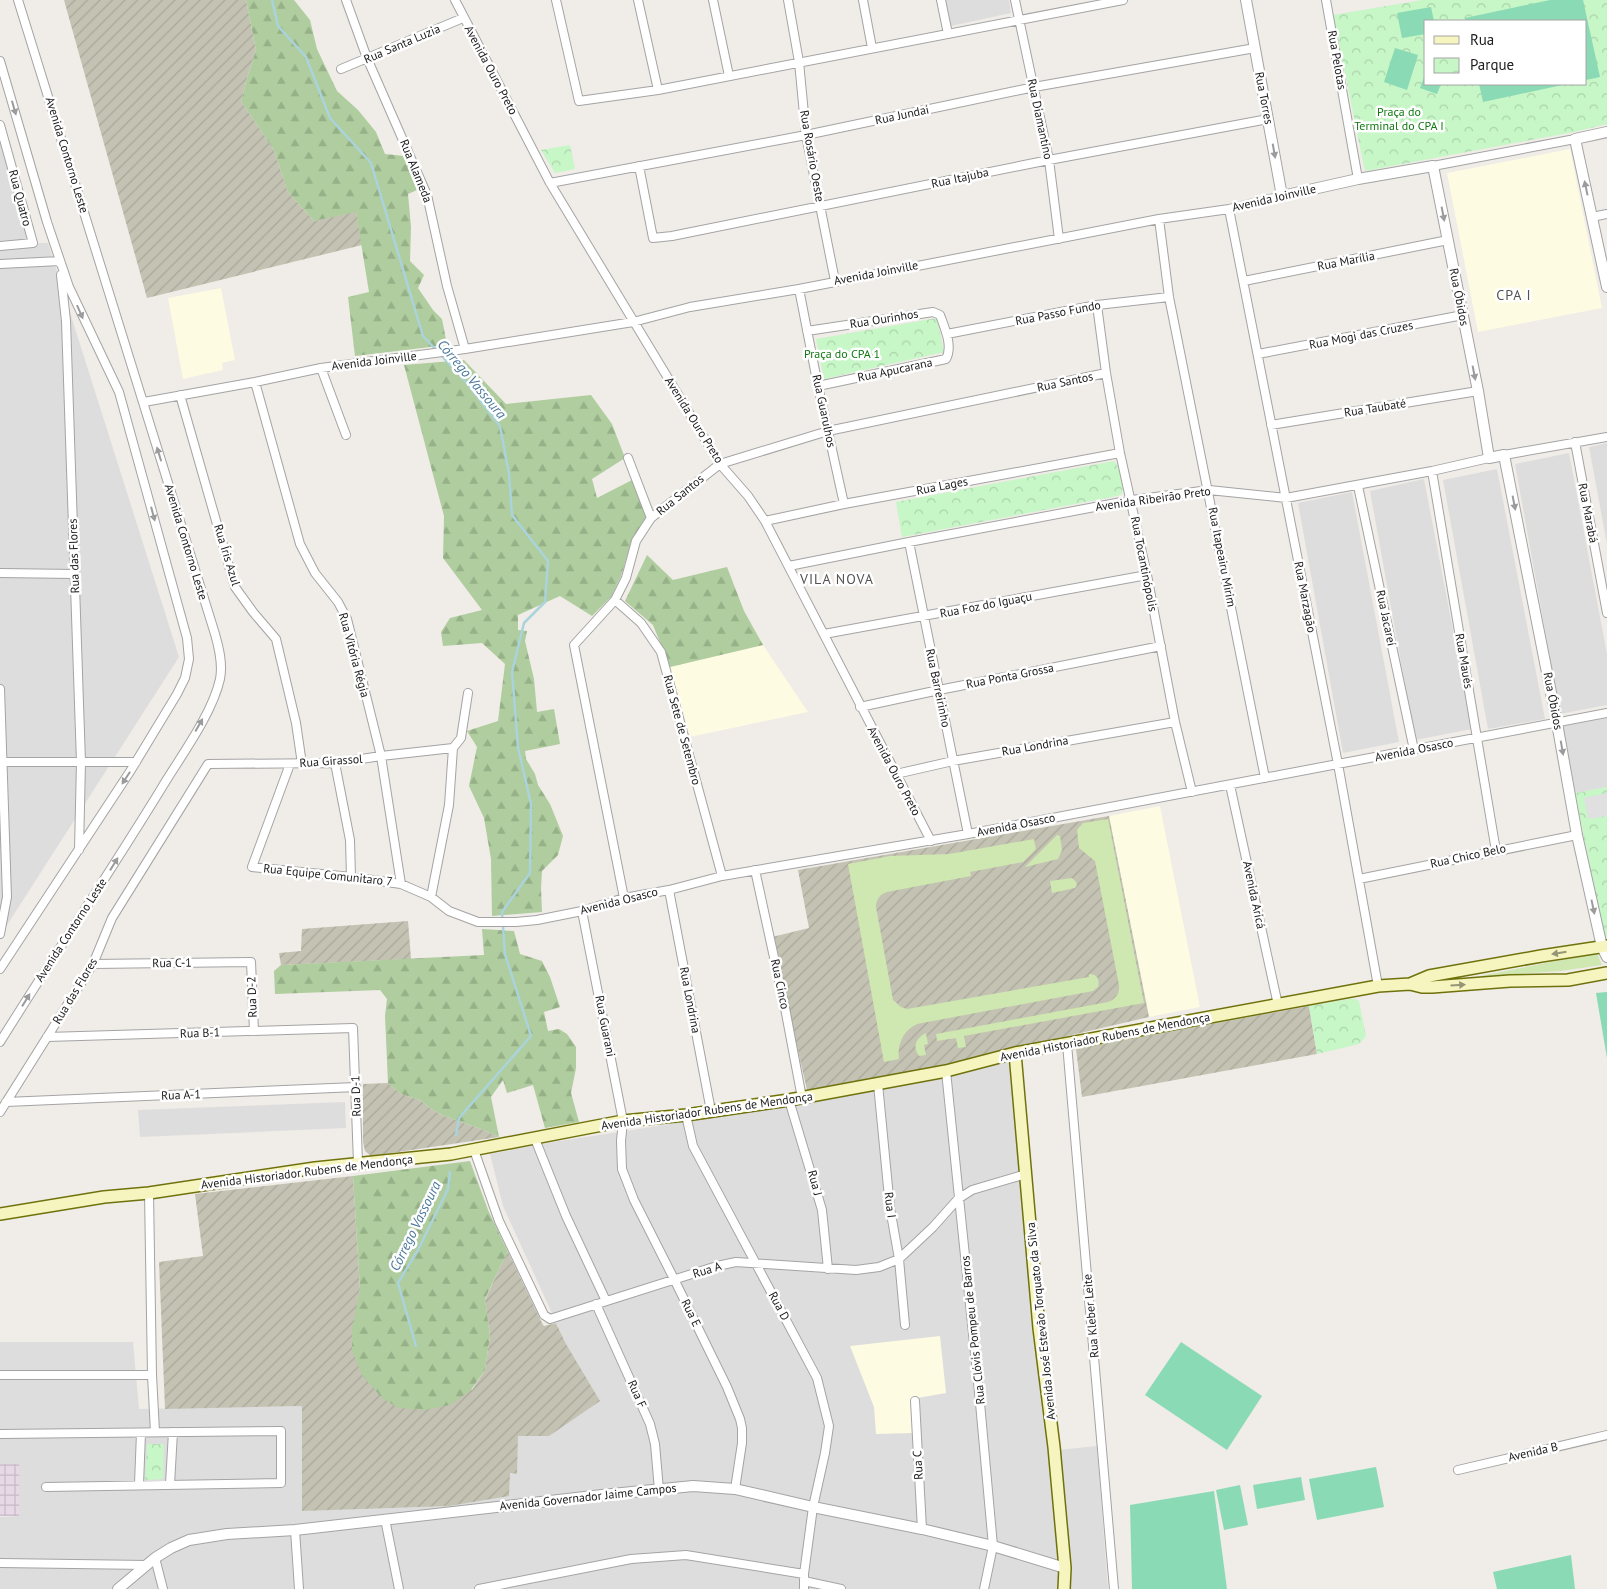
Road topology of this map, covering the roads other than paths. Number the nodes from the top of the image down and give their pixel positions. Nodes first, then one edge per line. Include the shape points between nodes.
1 (18, 0) edge
2 (346, 0) edge
3 (455, 0) edge
4 (556, 0) edge
5 (638, 0) edge
6 (713, 0) edge
7 (788, 0) edge
8 (863, 0) edge
9 (941, 0) edge
10 (1015, 0) edge
11 (1123, 0) edge
12 (1246, 0) edge
13 (1326, 0) edge
14 (1091, 3) edge
15 (463, 18) junction
16 (1019, 20) junction
17 (948, 34) junction
18 (872, 48) junction
19 (1254, 48) junction
20 (367, 58) junction
21 (0, 61) edge
22 (799, 62) junction
23 (341, 69) dead end
24 (728, 76) junction
25 (1034, 87) junction
26 (658, 90) junction
27 (1268, 118) junction
28 (0, 125) edge
29 (1607, 132) edge
30 (806, 134) junction
31 (1575, 139) junction
32 (1049, 160) junction
33 (639, 166) junction
34 (1434, 166) junction
35 (1358, 179) junction
36 (550, 183) junction
37 (1282, 196) junction
38 (821, 206) junction
39 (1229, 209) junction
40 (1607, 214) edge
41 (1592, 217) junction
42 (1159, 219) junction
43 (1059, 239) junction
44 (1448, 240) junction
45 (0, 246) edge
46 (60, 260) junction
47 (0, 264) edge
48 (836, 281) junction
49 (1244, 281) junction
50 (1607, 284) edge
51 (800, 289) junction
52 (1170, 297) junction
53 (1097, 305) junction
54 (1463, 316) junction
55 (633, 322) junction
56 (807, 331) junction
57 (947, 334) junction
58 (465, 349) junction
59 (1258, 354) junction
60 (322, 368) junction
61 (1106, 373) junction
62 (255, 382) junction
63 (818, 386) junction
64 (1478, 391) junction
65 (180, 395) junction
66 (144, 402) junction
67 (1271, 425) junction
68 (828, 431) junction
69 (346, 435) dead end
70 (1607, 437) edge
71 (1575, 442) junction
72 (1120, 453) junction
73 (1504, 455) junction
74 (628, 458) dead end
75 (1489, 458) junction
76 (720, 464) junction
77 (1432, 471) junction
78 (1358, 486) junction
79 (1209, 490) junction
80 (1286, 498) junction
81 (1132, 500) junction
82 (844, 504) junction
83 (651, 518) junction
84 (765, 521) junction
85 (909, 542) junction
86 (789, 566) junction
87 (0, 573) edge
88 (75, 574) junction
89 (1147, 575) junction
90 (615, 600) junction
91 (1607, 613) edge
92 (924, 616) junction
93 (824, 634) junction
94 (1161, 646) junction
95 (0, 689) edge
96 (939, 690) junction
97 (468, 693) dead end
98 (860, 707) junction
99 (1607, 713) edge
100 (1176, 722) junction
101 (1557, 723) junction
102 (1477, 738) junction
103 (453, 748) junction
104 (1414, 750) junction
105 (381, 756) junction
106 (953, 761) junction
107 (2, 762) edge
108 (81, 762) junction
109 (136, 762) junction
110 (335, 763) junction
111 (208, 764) joint
112 (290, 764) junction
113 (302, 764) junction
114 (1338, 764) junction
115 (896, 774) junction
116 (1265, 778) junction
117 (1230, 785) junction
118 (1192, 792) junction
119 (968, 834) junction
120 (1578, 834) junction
121 (931, 841) junction
122 (1496, 851) junction
123 (79, 852) junction
124 (755, 870) junction
125 (722, 876) junction
126 (351, 877) junction
127 (1359, 879) junction
128 (401, 884) junction
129 (669, 890) junction
130 (4, 897) edge
131 (431, 897) junction
132 (624, 898) junction
133 (582, 911) junction
134 (0, 934) edge
135 (1605, 950) edge
136 (1516, 960) junction
137 (251, 962) joint
138 (93, 964) junction
139 (0, 969) edge
140 (1607, 973) edge
141 (1510, 982) junction
142 (1410, 984) junction
143 (1378, 986) junction
144 (1278, 1005) junction
145 (353, 1028) joint
146 (254, 1031) junction
147 (47, 1037) junction
148 (0, 1042) edge
149 (1067, 1044) junction
150 (1015, 1053) junction
151 (946, 1071) junction
152 (878, 1084) junction
153 (356, 1087) junction
154 (802, 1098) junction
155 (789, 1100) junction
156 (6, 1102) junction
157 (711, 1111) junction
158 (0, 1112) edge
159 (686, 1115) junction
160 (623, 1122) junction
161 (535, 1139) junction
162 (621, 1141) joint
163 (474, 1150) junction
164 (358, 1163) junction
165 (1026, 1174) junction
166 (149, 1193) junction
167 (958, 1198) junction
168 (0, 1214) edge
169 (899, 1259) junction
170 (755, 1263) junction
171 (828, 1269) junction
172 (675, 1280) junction
173 (606, 1301) junction
174 (596, 1304) junction
175 (905, 1325) dead end
176 (0, 1375) edge
177 (152, 1375) junction
178 (915, 1401) dead end
179 (155, 1432) junction
180 (172, 1432) junction
181 (142, 1433) junction
182 (0, 1434) edge
183 (1607, 1435) edge
184 (1458, 1470) dead end
185 (140, 1484) junction
186 (170, 1484) junction
187 (46, 1487) dead end
188 (735, 1489) junction
189 (659, 1490) junction
190 (813, 1507) junction
191 (385, 1519) junction
192 (922, 1529) junction
193 (295, 1530) junction
194 (994, 1546) junction
195 (151, 1561) junction
196 (0, 1563) edge
197 (1065, 1568) junction
198 (804, 1581) edge
199 (118, 1589) edge
200 (163, 1589) edge
201 (299, 1589) edge
202 (399, 1589) edge
203 (479, 1589) edge
204 (842, 1589) edge
205 (984, 1589) edge
206 (1064, 1589) edge
207 (1114, 1589) edge

1 - 66 street, Avenida Contorno Leste
2 - 20 street, Rua Alameda
3 - 15 street, Avenida Ouro Preto
4 - 26 street via 579,101
5 - 26 street
6 - 24 street
7 - 22 street, Rua Rosário Oeste
8 - 18 street
9 - 17 street
10 - 16 street, Rua Diamantino
11 - 14 street
12 - 19 street, Rua Torres
13 - 35 street, Rua Pelotas
14 - 16 street
15 - 20 street, Rua Santa Luzia
15 - 36 street, Avenida Ouro Preto
16 - 17 street
16 - 25 street, Rua Diamantino
17 - 18 street
18 - 22 street
19 - 25 street, Rua Jundai
19 - 27 street, Rua Torres
20 - 23 street, Rua Santa Luzia
20 - 58 street, Rua Alameda via 428,195
21 -> 46 street, Avenida Contorno Leste
22 - 24 street
22 - 30 street, Rua Rosário Oeste
24 - 26 street
25 - 30 street, Rua Jundai
25 - 32 street, Rua Diamantino
27 - 32 street, Rua Itajuba
27 -> 37 street, Rua Torres
28 - 45 street, Rua Quatro via 32,243
29 - 31 street, Avenida Joinville
30 - 33 street, Rua Jundai
30 - 38 street, Rua Rosário Oeste
31 - 34 street, Avenida Joinville
41 -> 31 street
32 - 38 street, Rua Itajuba
32 - 43 street, Rua Diamantino
33 - 36 street, Rua Jundai
33 - 38 street, Rua Itajuba via 653,238
34 - 35 street, Avenida Joinville
34 -> 44 street, Rua Óbidos
35 - 37 street, Avenida Joinville
36 - 55 street, Avenida Ouro Preto
37 - 39 street, Avenida Joinville
38 - 48 street, Rua Rosário Oeste
39 - 42 street, Avenida Joinville
39 - 49 street, Rua Marzagão
40 - 41 street
41 - 50 street
42 - 43 street, Avenida Joinville
42 - 52 street, Rua Itapeairu Mirim
43 - 48 street, Avenida Joinville
44 - 49 street, Rua Marília
44 - 54 street, Rua Óbidos
46 - 47 street
46 - 88 street, Rua das Flores via 66,321
46 -> 109 street, Avenida Contorno Leste via 81,314 119,392 187,638 189,659 184,678
48 - 51 street, Avenida Joinville
49 - 59 street, Rua Marzagão
51 - 55 street, Avenida Joinville via 690,307
51 - 56 street, Rua Guarulhos
52 - 53 street, Rua Passo Fundo
52 - 79 street, Rua Itapeairu Mirim
53 - 57 street, Rua Passo Fundo
53 - 61 street, Rua Tocantinópolis
54 - 59 street, Rua Mogi das Cruzes
54 -> 64 street, Rua Óbidos
55 - 58 street, Avenida Joinville
55 - 76 street, Avenida Ouro Preto
56 - 57 street, Rua Ourinhos via 933,312 940,315
56 - 63 street, Rua Guarulhos
57 - 63 street, Rua Apucarana via 950,353 946,360
58 - 60 street, Avenida Joinville
59 - 67 street, Rua Marzagão
60 - 62 street, Avenida Joinville
60 - 69 street
61 - 68 street, Rua Santos
61 - 72 street, Rua Tocantinópolis
62 - 65 street, Avenida Joinville
62 - 105 street, Rua Vitória Régia via 300,544 315,573 347,619
63 - 68 street, Rua Guarulhos
64 - 67 street, Rua Taubaté
64 - 75 street, Rua Óbidos
65 - 66 street, Avenida Joinville
65 - 113 street, Rua Íris Azul via 235,587 276,639
148 -> 66 street, Avenida Contorno Leste via 197,729 220,678 215,634
67 - 80 street, Rua Marzagão
68 - 76 street, Rua Santos
68 - 82 street, Rua Guarulhos
70 - 71 street, Avenida Ribeirão Preto
71 - 73 street, Avenida Ribeirão Preto
71 - 91 street, Rua Marabá
72 - 81 street, Rua Tocantinópolis
72 - 82 street, Rua Lages
73 - 75 street, Avenida Ribeirão Preto
73 -> 101 street, Rua Óbidos
74 - 83 street
75 - 77 street, Avenida Ribeirão Preto
76 - 83 street, Rua Santos
76 - 84 street, Avenida Ouro Preto
77 - 78 street, Avenida Ribeirão Preto
77 - 102 street, Rua Maués
78 - 80 street, Avenida Ribeirão Preto
78 - 104 street, Rua Jacareí
79 - 80 street, Avenida Ribeirão Preto
79 - 81 street, Avenida Ribeirão Preto
79 - 116 street, Rua Itapeairu Mirim
80 - 114 street, Rua Marzagão
81 - 85 street, Avenida Ribeirão Preto
81 - 89 street, Rua Tocantinópolis
82 - 84 street, Rua Lages
83 - 90 street, Rua Santos via 636,541 626,578
84 - 86 street, Avenida Ouro Preto
85 - 86 street, Avenida Ribeirão Preto
85 - 92 street, Rua Barreirinho
86 - 93 street, Avenida Ouro Preto
87 - 88 street
88 - 108 street, Rua das Flores
89 - 92 street, Rua Foz do Iguaçu
89 - 94 street, Rua Tocantinópolis
90 - 125 street, Rua Sete de Setembro via 641,623 661,652
90 - 132 street, Rua Santos via 574,645
92 - 93 street, Rua Foz do Iguaçu
92 - 96 street, Rua Barreirinho
93 - 98 street, Avenida Ouro Preto
94 - 96 street, Rua Ponta Grossa
94 - 100 street, Rua Tocantinópolis
95 - 107 street
96 - 98 street, Rua Ponta Grossa
96 - 106 street, Rua Barreirinho
97 - 103 street via 461,738
98 - 115 street, Avenida Ouro Preto
99 - 101 street, Avenida Osasco
100 - 106 street, Rua Londrina
100 - 118 street, Rua Tocantinópolis
101 - 102 street, Avenida Osasco
101 -> 120 street, Rua Óbidos
102 - 104 street, Avenida Osasco
102 - 122 street, Rua Maués
103 - 105 street, Rua Girassol
103 - 131 street via 449,805
104 - 114 street, Avenida Osasco
105 - 110 street, Rua Girassol
105 - 128 street, Rua Vitória Régia
106 - 115 street, Rua Londrina
106 - 119 street, Rua Barreirinho
107 - 108 street
107 - 130 street
108 - 109 street
108 - 123 street, Rua das Flores
109 -> 123 street, Avenida Contorno Leste
110 - 113 street, Rua Girassol
110 - 126 street via 350,840
111 - 112 street, Rua Girassol
111 - 138 street, Rua das Flores via 112,918
112 - 113 street, Rua Girassol
112 - 126 street, Rua Equipe Comunitaro 7 via 252,867
114 - 116 street, Avenida Osasco
114 - 127 street, Rua Marzagão
115 - 121 street, Avenida Ouro Preto
116 - 117 street, Avenida Osasco
117 - 118 street, Avenida Osasco
117 - 144 street, Avenida Aricá
118 - 119 street, Avenida Osasco
119 - 121 street, Avenida Osasco
120 - 122 street, Rua Chico Belo
120 -> 135 street, Rua Óbidos
121 - 124 street, Avenida Osasco
122 - 127 street, Rua Chico Belo
123 - 139 street, Avenida Contorno Leste
124 - 125 street, Avenida Osasco
124 - 154 street, Rua Cinco
125 - 129 street, Avenida Osasco
126 - 128 street, Rua Equipe Comunitaro 7
127 - 143 street, Rua Marzagão
128 - 131 street, Rua Equipe Comunitaro 7
129 - 132 street, Avenida Osasco
129 - 157 street, Rua Londrina
130 - 134 street
131 - 133 street, Avenida Osasco via 448,911 478,922 537,920
132 - 133 street, Avenida Osasco
133 - 160 street, Rua Guarani
135 -> 136 main road, Avenida Historiador Rubens de Mendonça
136 - 141 main road
136 - 142 main road, Avenida Historiador Rubens de Mendonça via 1429,976
137 - 138 street, Rua C-1
137 - 146 street, Rua D-2
138 - 147 street, Rua das Flores
140 - 141 main road, Avenida Historiador Rubens de Mendonça via 1568,980
142 -> 141 main road, Avenida Historiador Rubens de Mendonça via 1432,987
142 - 143 main road, Avenida Historiador Rubens de Mendonça
143 - 144 main road, Avenida Historiador Rubens de Mendonça
144 - 149 main road, Avenida Historiador Rubens de Mendonça
145 - 146 street, Rua B-1
145 - 153 street, Rua D-1
146 - 147 street, Rua B-1
147 - 156 street, Rua das Flores
149 - 150 main road, Avenida Historiador Rubens de Mendonça
149 - 207 street, Rua Kleber Leite
150 - 151 main road, Avenida Historiador Rubens de Mendonça
150 - 165 main road, Avenida José Estevão Torquato da Silva
151 - 152 main road, Avenida Historiador Rubens de Mendonça
151 - 167 street, Rua Clóvis Pompeu de Barros
152 - 154 main road, Avenida Historiador Rubens de Mendonça
152 - 169 street, Rua I via 890,1208
153 - 156 street, Rua A-1
153 - 164 street, Rua D-1
154 - 155 main road, Avenida Historiador Rubens de Mendonça
155 - 157 main road, Avenida Historiador Rubens de Mendonça
155 - 171 street, Rua J via 822,1210
156 - 158 street, Rua das Flores
157 - 159 main road, Avenida Historiador Rubens de Mendonça
159 - 160 main road, Avenida Historiador Rubens de Mendonça
159 - 170 street, Rua D via 694,1146
160 - 161 main road, Avenida Historiador Rubens de Mendonça
160 - 162 street, Rua Guarani
161 - 163 main road, Avenida Historiador Rubens de Mendonça
161 - 173 street via 566,1216
162 - 172 street, Rua E via 622,1169 634,1200
163 - 164 main road, Avenida Historiador Rubens de Mendonça
163 - 174 street, Rua A via 499,1221 546,1317 553,1319
164 - 166 main road, Avenida Historiador Rubens de Mendonça
165 - 167 street, Rua A via 972,1190
165 - 197 main road, Avenida José Estevão Torquato da Silva
166 - 168 main road, Avenida Historiador Rubens de Mendonça
166 - 177 street
167 - 169 street, Rua A
167 - 194 street, Rua Clóvis Pompeu de Barros
169 - 171 street, Rua A via 879,1267
169 - 175 street, Rua I
170 - 171 street, Rua A
170 - 172 street, Rua A via 717,1266
170 - 190 street, Rua D via 817,1378 829,1426
172 - 173 street, Rua A
172 - 188 street, Rua E via 740,1419 742,1443
173 - 174 street, Rua A
174 - 189 street, Rua F via 650,1424 656,1444
176 - 177 street
177 - 179 street
178 - 192 street, Rua C
179 - 180 street
179 - 181 street
180 - 186 street
180 - 186 street via 281,1431 281,1483
181 - 182 street
181 - 185 street
183 - 184 street, Avenida B
185 - 186 street
185 - 187 street
188 - 189 street, Avenida Governador Jaime Campos via 694,1486
188 - 190 street, Avenida Governador Jaime Campos
189 - 191 street, Avenida Governador Jaime Campos
190 - 192 street, Avenida Governador Jaime Campos
190 - 198 street, Rua D
191 - 193 street, Avenida Governador Jaime Campos
191 - 202 street
192 - 194 street, Avenida Governador Jaime Campos
193 - 195 street, Avenida Governador Jaime Campos via 189,1540
193 - 201 street
194 - 197 street, Avenida Governador Jaime Campos
194 - 205 street, Rua Clóvis Pompeu de Barros
195 - 196 street
195 - 199 street, Avenida Governador Jaime Campos
195 - 200 street
197 - 206 main road, Avenida José Estevão Torquato da Silva
198 - 203 street via 686,1555 631,1559
198 - 204 street

